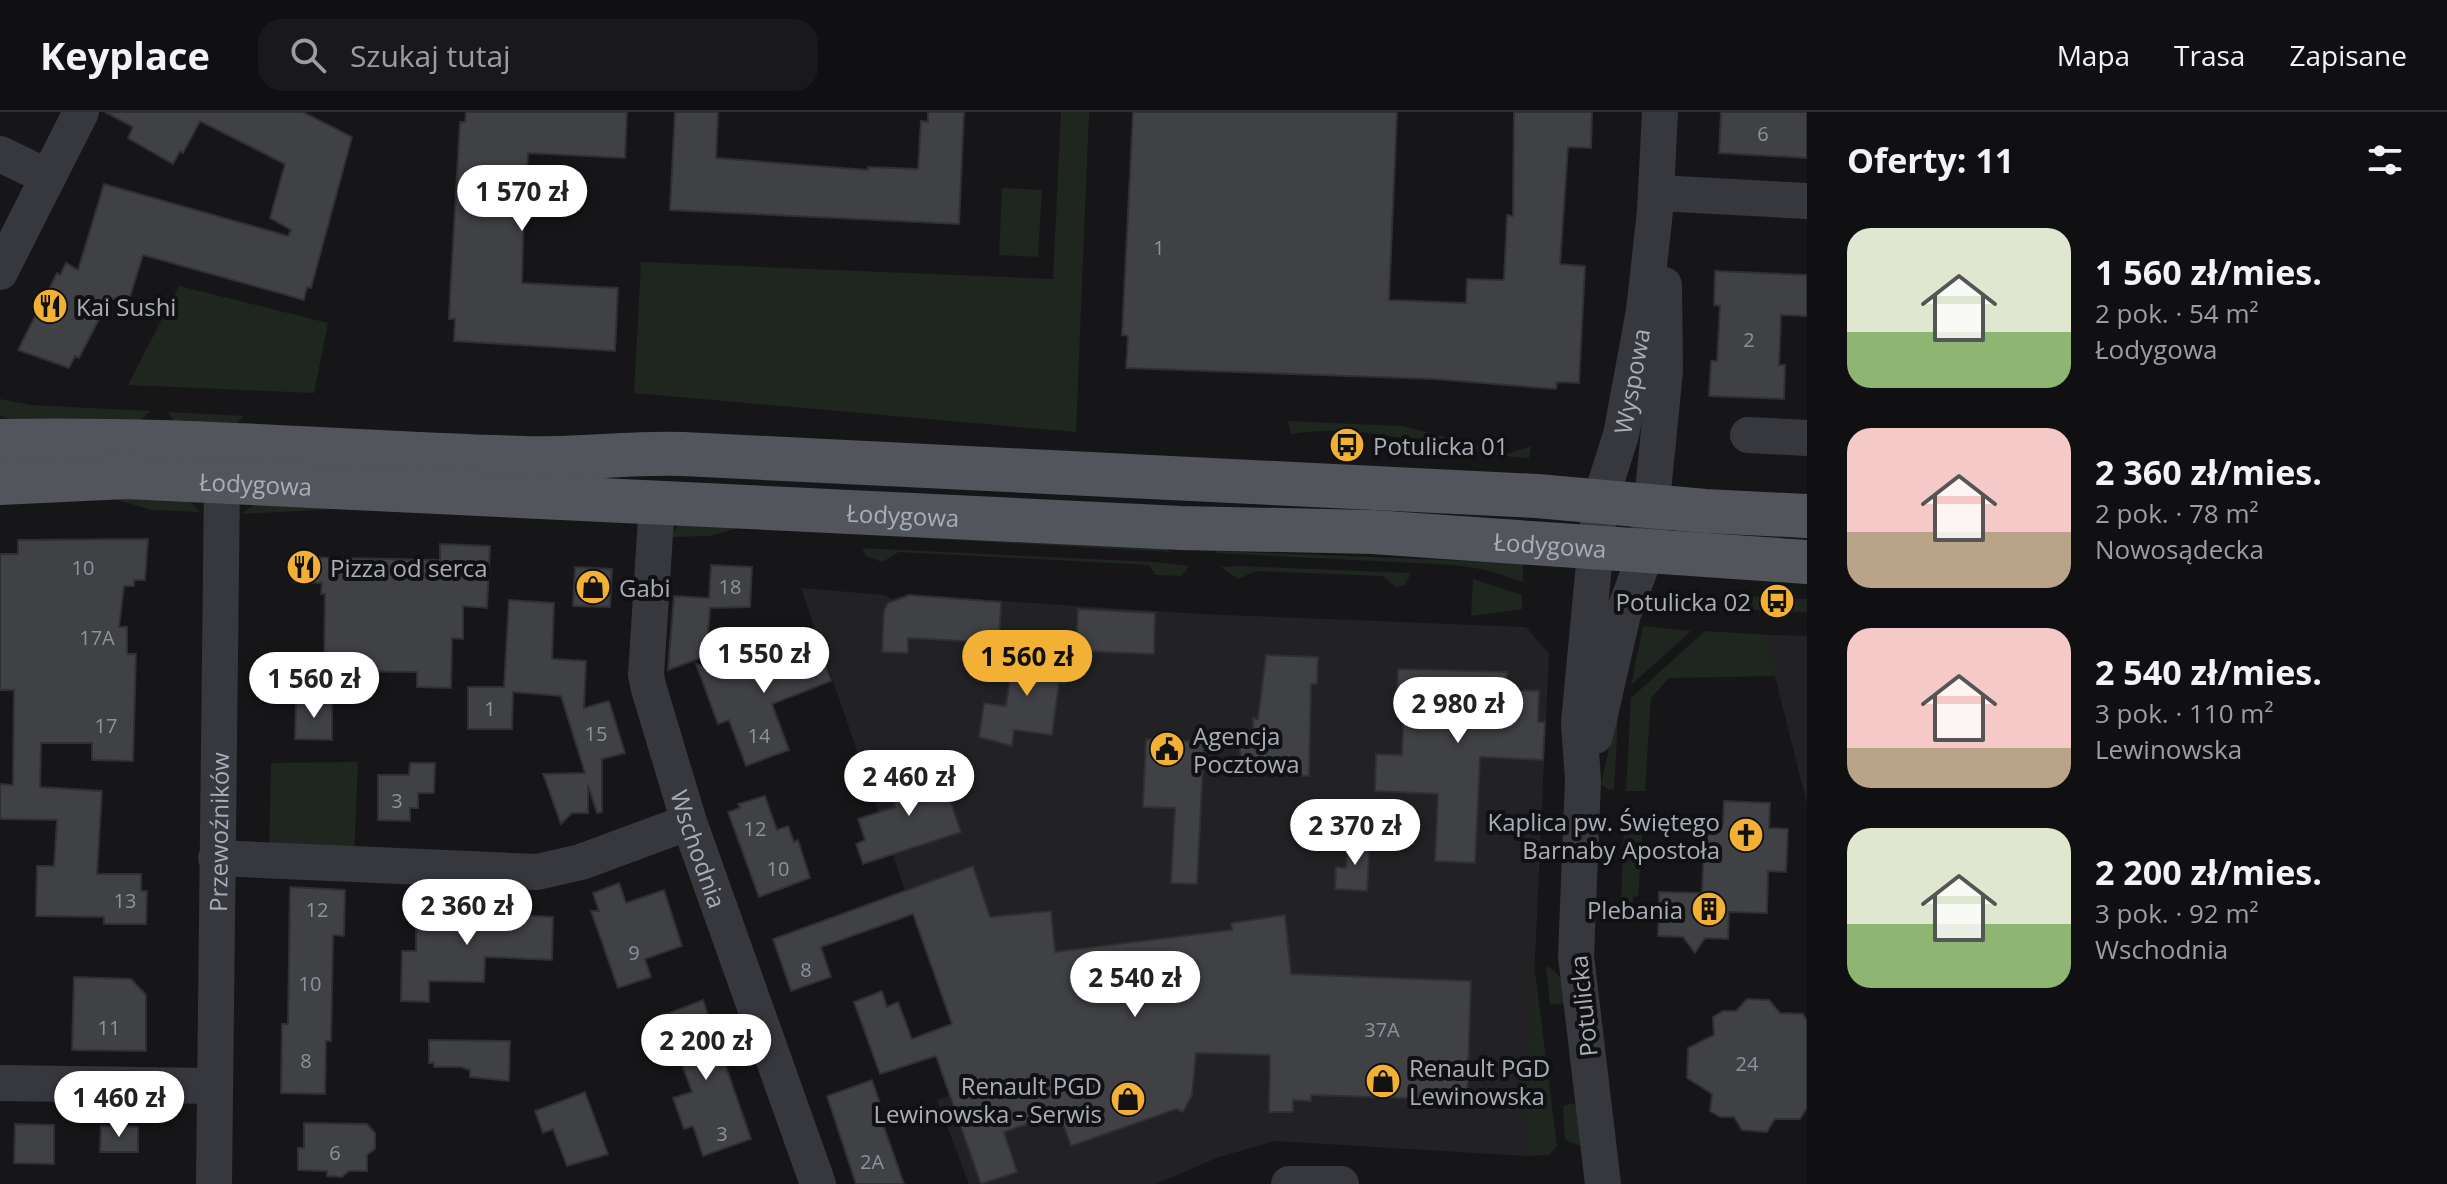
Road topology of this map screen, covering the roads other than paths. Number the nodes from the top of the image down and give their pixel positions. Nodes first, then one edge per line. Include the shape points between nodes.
1 (81, 112) edge
2 (1660, 112) edge
3 (0, 154) edge
4 (48, 177) junction
5 (1807, 201) edge
6 (1656, 202) junction
7 (0, 272) edge
8 (1748, 435) dead end
9 (1807, 438) edge
10 (0, 441) edge
11 (683, 454) junction
12 (222, 481) junction
13 (0, 483) edge
14 (1600, 501) junction
15 (657, 503) junction
16 (1654, 506) junction
17 (1807, 516) edge
18 (1593, 546) junction
19 (1647, 551) junction
20 (1807, 562) edge
21 (1583, 780) junction
22 (689, 822) junction
23 (216, 858) junction
24 (0, 1083) edge
25 (215, 1086) junction
26 (214, 1184) edge
27 (818, 1184) edge
28 (1289, 1184) edge
29 (1341, 1184) edge
30 (1603, 1184) edge

1 - 4 street
2 - 6 street, Wyspowa
3 - 4 street
4 - 7 street
5 - 6 street
6 - 14 street, Wyspowa via 1644,311 1621,435
6 - 16 street, Wyspowa via 1665,371
8 - 9 street
10 - 11 main road, Łodygowa via 158,439 528,458
11 - 14 main road, Łodygowa
11 - 15 main road
12 - 13 main road, Łodygowa via 90,476
12 - 15 main road, Łodygowa
12 - 23 street, Przewoźników
14 - 16 main road, Łodygowa
14 - 18 street, Wyspowa
15 - 18 main road, Łodygowa
15 - 22 street, Wschodnia via 646,675
16 - 17 main road, Łodygowa
16 - 19 street, Potulicka
18 - 19 main road, Łodygowa
18 - 21 street, Potulicka via 1579,723
19 - 20 main road, Łodygowa
19 - 21 street, Potulicka via 1623,614
21 - 30 street, Potulicka via 1576,956
22 - 23 street via 566,867 537,872
22 - 27 street, Wschodnia
23 - 25 street, Przewoźników
24 - 25 street
25 - 26 street, Przewoźników
28 - 29 street

